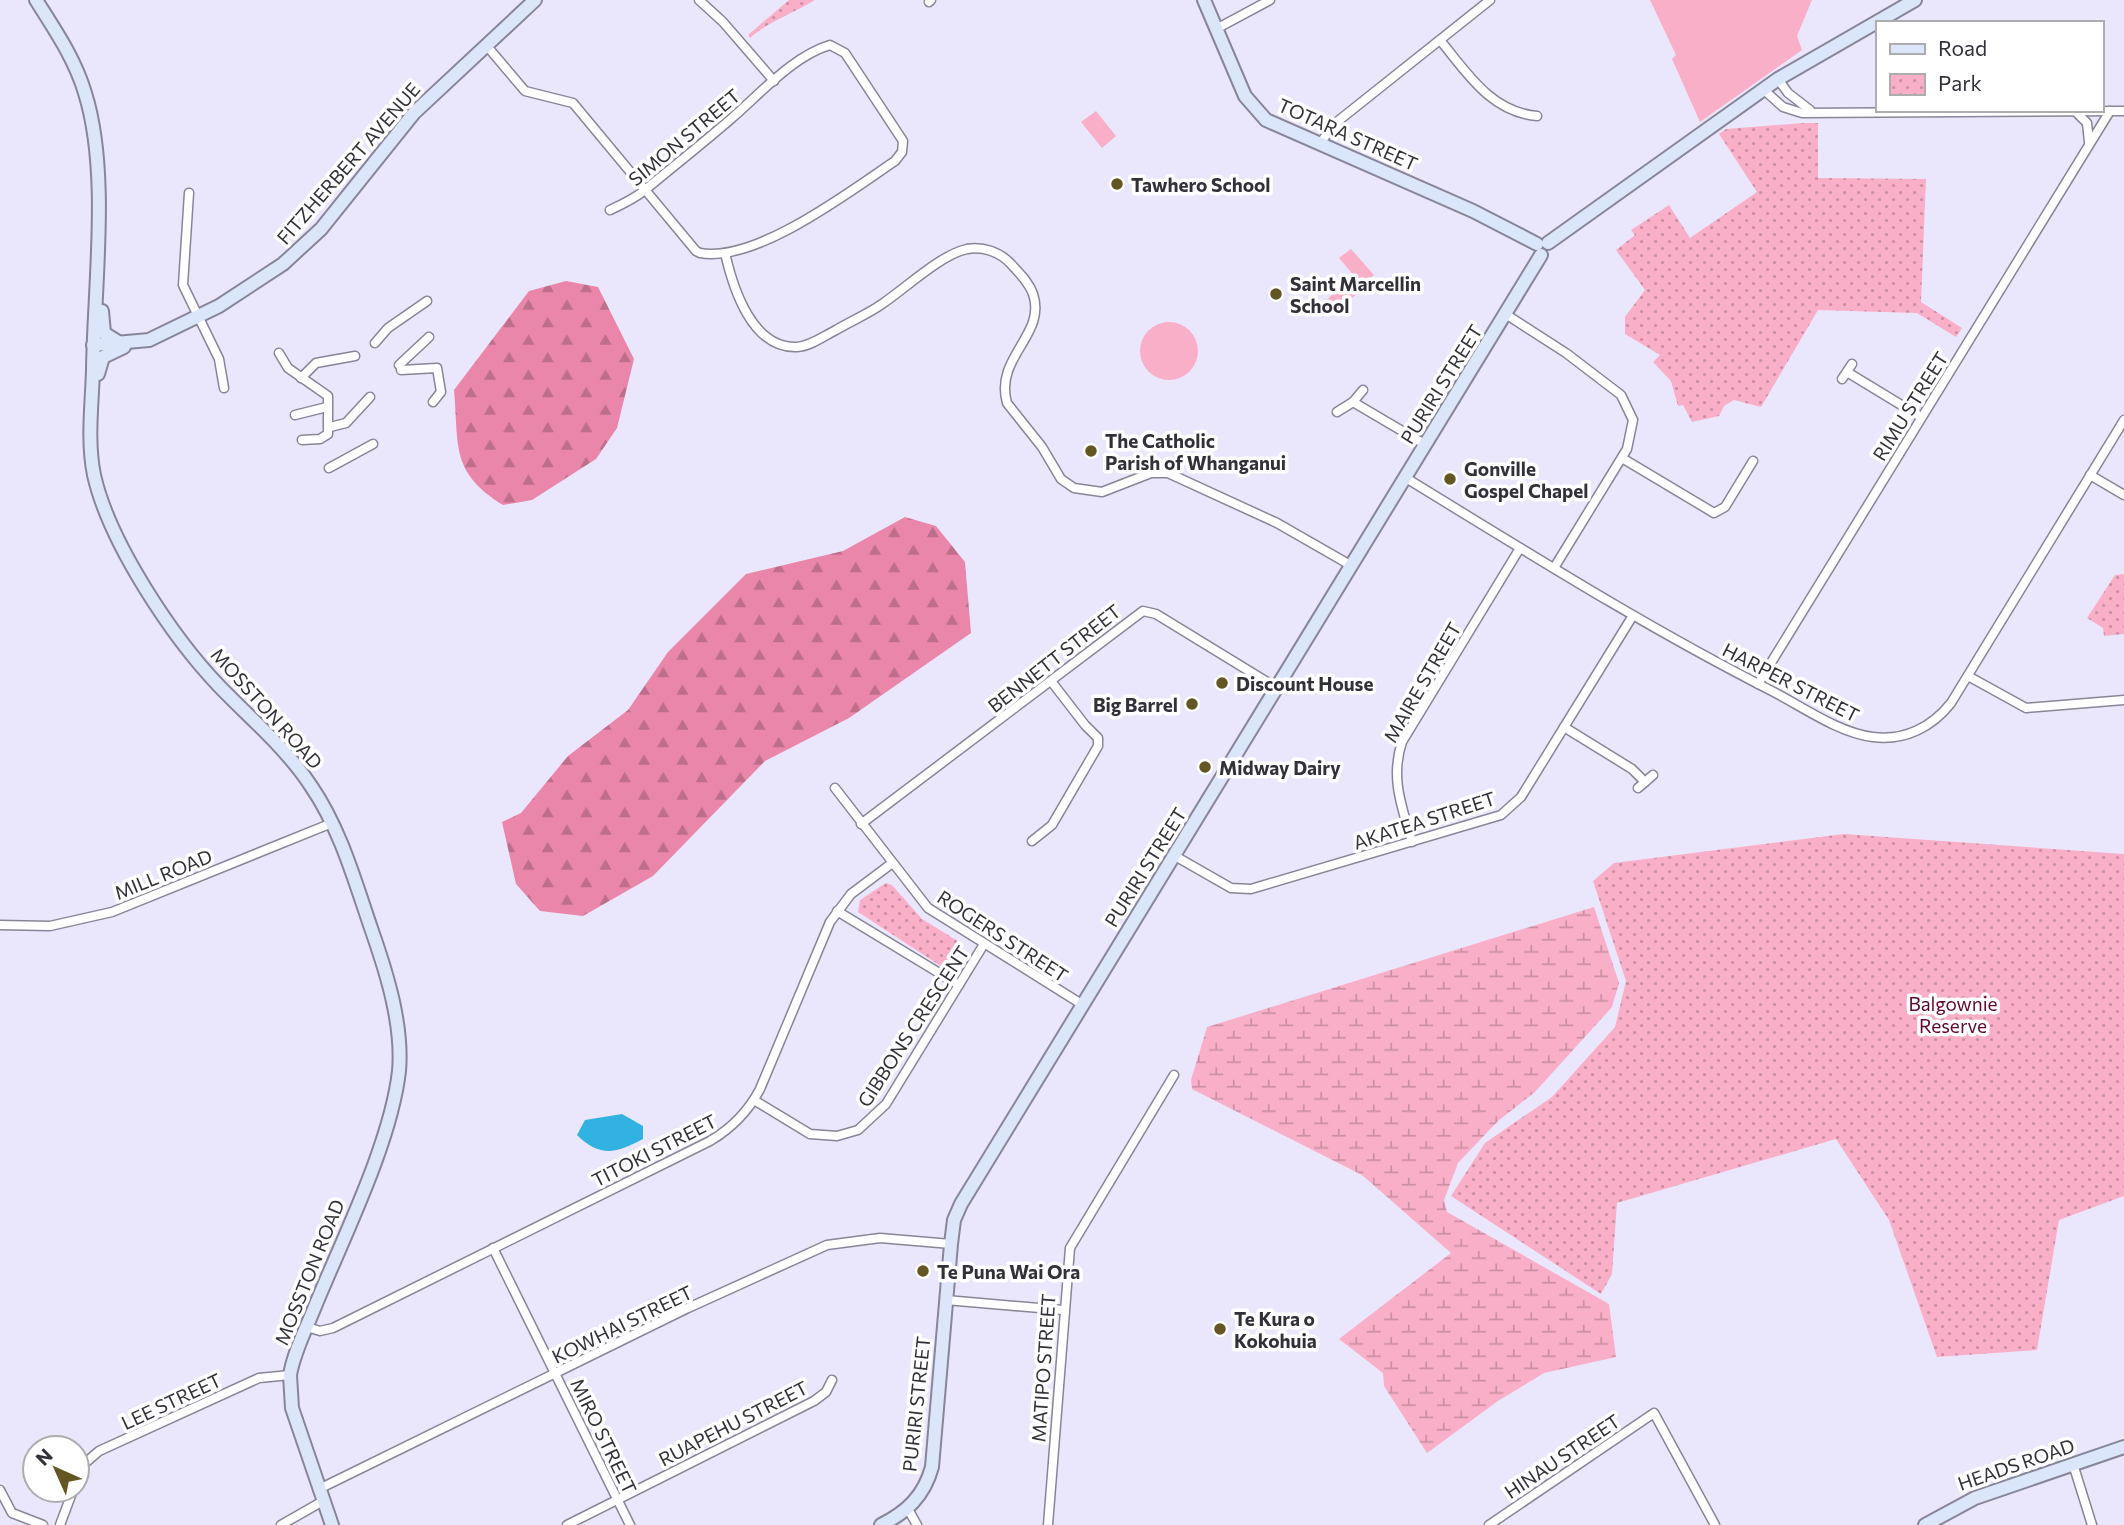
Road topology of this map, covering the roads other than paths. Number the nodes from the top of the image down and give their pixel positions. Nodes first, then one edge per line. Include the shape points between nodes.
1 (36, 0) edge
2 (535, 0) edge
3 (699, 0) edge
4 (1204, 0) edge
5 (1270, 0) edge
6 (1490, 0) edge
7 (1915, 0) edge
8 (1879, 21) edge
9 (1876, 22) edge
10 (1216, 29) junction
11 (1440, 40) junction
12 (486, 45) junction
13 (1778, 79) junction
14 (774, 82) junction
15 (1764, 90) junction
16 (1810, 110) junction
17 (1876, 110) edge
18 (2103, 111) edge
19 (2110, 111) junction
20 (2124, 111) edge
21 (2077, 112) edge
22 (1537, 116) dead end
23 (1320, 144) junction
24 (2089, 145) junction
25 (645, 190) junction
26 (189, 194) dead end
27 (610, 210) dead end
28 (96, 246) junction
29 (1542, 247) junction
30 (725, 253) junction
31 (427, 301) dead end
32 (1507, 315) junction
33 (198, 317) junction
34 (429, 337) dead end
35 (127, 344) junction
36 (375, 344) dead end
37 (93, 345) junction
38 (279, 353) dead end
39 (355, 356) dead end
40 (1852, 364) dead end
41 (301, 378) junction
42 (224, 388) dead end
43 (1363, 390) dead end
44 (433, 402) dead end
45 (1353, 402) junction
46 (368, 404) dead end
47 (327, 407) junction
48 (1337, 412) dead end
49 (295, 415) dead end
50 (1921, 417) junction
51 (2124, 420) edge
52 (330, 427) junction
53 (302, 440) dead end
54 (373, 444) dead end
55 (1426, 446) junction
56 (91, 448) junction
57 (1622, 458) junction
58 (1754, 461) dead end
59 (329, 468) dead end
60 (2090, 475) junction
61 (1406, 478) junction
62 (2124, 495) edge
63 (1520, 548) junction
64 (1352, 566) junction
65 (1553, 568) junction
66 (1632, 617) junction
67 (1968, 676) junction
68 (1051, 681) junction
69 (1758, 684) junction
70 (1277, 688) junction
71 (2124, 700) edge
72 (1564, 727) junction
73 (1645, 782) dead end
74 (835, 788) dead end
75 (332, 823) junction
76 (862, 824) junction
77 (1032, 841) dead end
78 (1412, 842) junction
79 (1175, 856) junction
80 (891, 864) junction
81 (837, 911) junction
82 (0, 925) edge
83 (984, 944) junction
84 (959, 985) junction
85 (1083, 1005) junction
86 (1174, 1075) dead end
87 (754, 1100) junction
88 (951, 1244) junction
89 (493, 1248) junction
90 (946, 1300) junction
91 (1063, 1310) junction
92 (307, 1327) junction
93 (555, 1374) junction
94 (290, 1375) junction
95 (832, 1380) dead end
96 (2124, 1447) edge
97 (91, 1458) edge
98 (2073, 1464) junction
99 (0, 1490) edge
100 (321, 1495) junction
101 (618, 1500) junction
102 (68, 1504) edge
103 (908, 1509) junction
104 (43, 1525) edge
105 (60, 1525) edge
106 (281, 1525) edge
107 (332, 1525) edge
108 (567, 1525) edge
109 (630, 1525) edge
110 (881, 1525) edge
111 (917, 1525) edge
112 (1048, 1525) edge
113 (1489, 1525) edge
114 (1715, 1525) edge
115 (1925, 1525) edge
116 (2092, 1525) edge

1 - 28 street, MOSSTON ROAD via 65,47 93,120 99,177
2 - 12 street, FITZHERBERT AVENUE
3 - 14 street
4 - 10 street, TOTARA STREET
5 - 10 street
6 - 11 street
7 - 8 street, PURIRI STREET
9 - 13 street, PURIRI STREET
10 - 23 street, TOTARA STREET via 1255,111
11 - 22 street via 1481,92 1520,115
11 - 23 street via 1333,125
12 - 25 street via 525,91 573,103
12 - 33 street, FITZHERBERT AVENUE via 409,119 299,250 259,283
13 - 15 street, PURIRI STREET
13 - 16 street
14 - 25 street, SIMON STREET
14 - 30 street, SIMON STREET via 824,47 840,47 902,137 904,147 895,161 800,225
15 - 16 street via 1790,111
15 - 29 street, PURIRI STREET
16 - 17 street
18 - 19 street
19 - 20 street
19 - 24 street, RIMU STREET
21 - 24 street via 2090,129
23 - 29 street, TOTARA STREET via 1473,211
24 - 50 street, RIMU STREET
25 - 27 street, SIMON STREET
25 - 30 street via 696,251
26 - 33 street via 183,279
28 - 35 street via 102,268 103,330 110,340
28 - 37 street, MOSSTON ROAD
29 - 32 street, PURIRI STREET
30 - 64 street via 757,329 772,341 795,347 880,306 959,252 985,249 998,254 1026,281 1035,308 1031,329 1005,372 1003,391 1065,483 1092,494 1151,473 1168,473 1277,523
31 - 36 street via 388,328
32 - 55 street, PURIRI STREET
32 - 57 street via 1621,395 1631,411 1633,430
33 - 35 street, FITZHERBERT AVENUE via 149,340
33 - 42 street via 222,368
34 - 44 street via 400,368 437,368 441,392
35 - 37 street, FITZHERBERT AVENUE
35 - 56 street via 99,364
37 - 56 street, MOSSTON ROAD
38 - 41 street
39 - 41 street via 316,363
40 - 50 street via 1844,376
41 - 47 street via 325,391
43 - 45 street
45 - 48 street
45 - 55 street
46 - 52 street via 346,423
47 - 49 street
47 - 52 street
50 - 69 street, RIMU STREET
51 - 60 street, HARPER STREET
52 - 53 street via 324,438
54 - 59 street
55 - 61 street, PURIRI STREET
56 - 75 street, MOSSTON ROAD via 105,509 154,599 218,685 296,766
57 - 58 street via 1714,513 1725,507
57 - 65 street
60 - 62 street
60 - 67 street, HARPER STREET
61 - 63 street, HARPER STREET
61 - 64 street, PURIRI STREET
63 - 65 street, HARPER STREET
63 - 78 street, MAIRE STREET via 1402,742 1396,765 1397,790
64 - 70 street, PURIRI STREET
65 - 66 street, HARPER STREET
66 - 69 street, HARPER STREET
66 - 72 street, AKATEA STREET
67 - 69 street, HARPER STREET via 1944,711 1928,725 1906,735 1882,738 1851,731
67 - 71 street via 2026,708
68 - 70 street, BENNETT STREET via 1133,616 1150,611
68 - 76 street, BENNETT STREET
68 - 77 street via 1098,737 1098,746 1052,825
70 - 79 street, PURIRI STREET
72 - 73 street
72 - 78 street, AKATEA STREET via 1521,797 1508,810
74 - 76 street, ROGERS STREET
75 - 82 street, MILL ROAD via 112,912 50,926
75 - 92 street, MOSSTON ROAD via 381,958 393,1004 399,1069 380,1144
76 - 80 street, ROGERS STREET
78 - 79 street, AKATEA STREET via 1240,890
79 - 85 street, PURIRI STREET
80 - 81 street, TITOKI STREET via 851,894
80 - 83 street, ROGERS STREET via 928,908
81 - 84 street
81 - 87 street, TITOKI STREET
83 - 84 street, GIBBONS CRESCENT
83 - 85 street, ROGERS STREET
84 - 87 street, GIBBONS CRESCENT via 886,1104 858,1130 838,1136 810,1134
85 - 88 street, PURIRI STREET via 961,1204
86 - 91 street, MATIPO STREET via 1070,1248
87 - 89 street, TITOKI STREET via 730,1128 710,1141
88 - 90 street, PURIRI STREET
88 - 93 street, KOWHAI STREET via 880,1238 827,1245
89 - 92 street, TITOKI STREET via 333,1328
89 - 93 street, MIRO STREET
90 - 91 street
90 - 103 street, PURIRI STREET via 932,1467 923,1492
91 - 112 street, MATIPO STREET
92 - 94 street, MOSSTON ROAD
93 - 100 street, KOWHAI STREET
93 - 101 street, MIRO STREET
94 - 97 street, LEE STREET via 259,1378
94 - 100 street, MOSSTON ROAD via 292,1408
95 - 101 street, RUAPEHU STREET via 814,1401
96 - 98 street, HEADS ROAD
98 - 115 street, HEADS ROAD via 1975,1498
98 - 116 street
99 - 104 street via 12,1513
100 - 106 street, KOWHAI STREET
100 - 107 street, MOSSTON ROAD
101 - 108 street, RUAPEHU STREET
101 - 109 street, MIRO STREET
102 - 105 street
103 - 110 street, PURIRI STREET
103 - 111 street
113 - 114 street, HINAU STREET via 1654,1413

